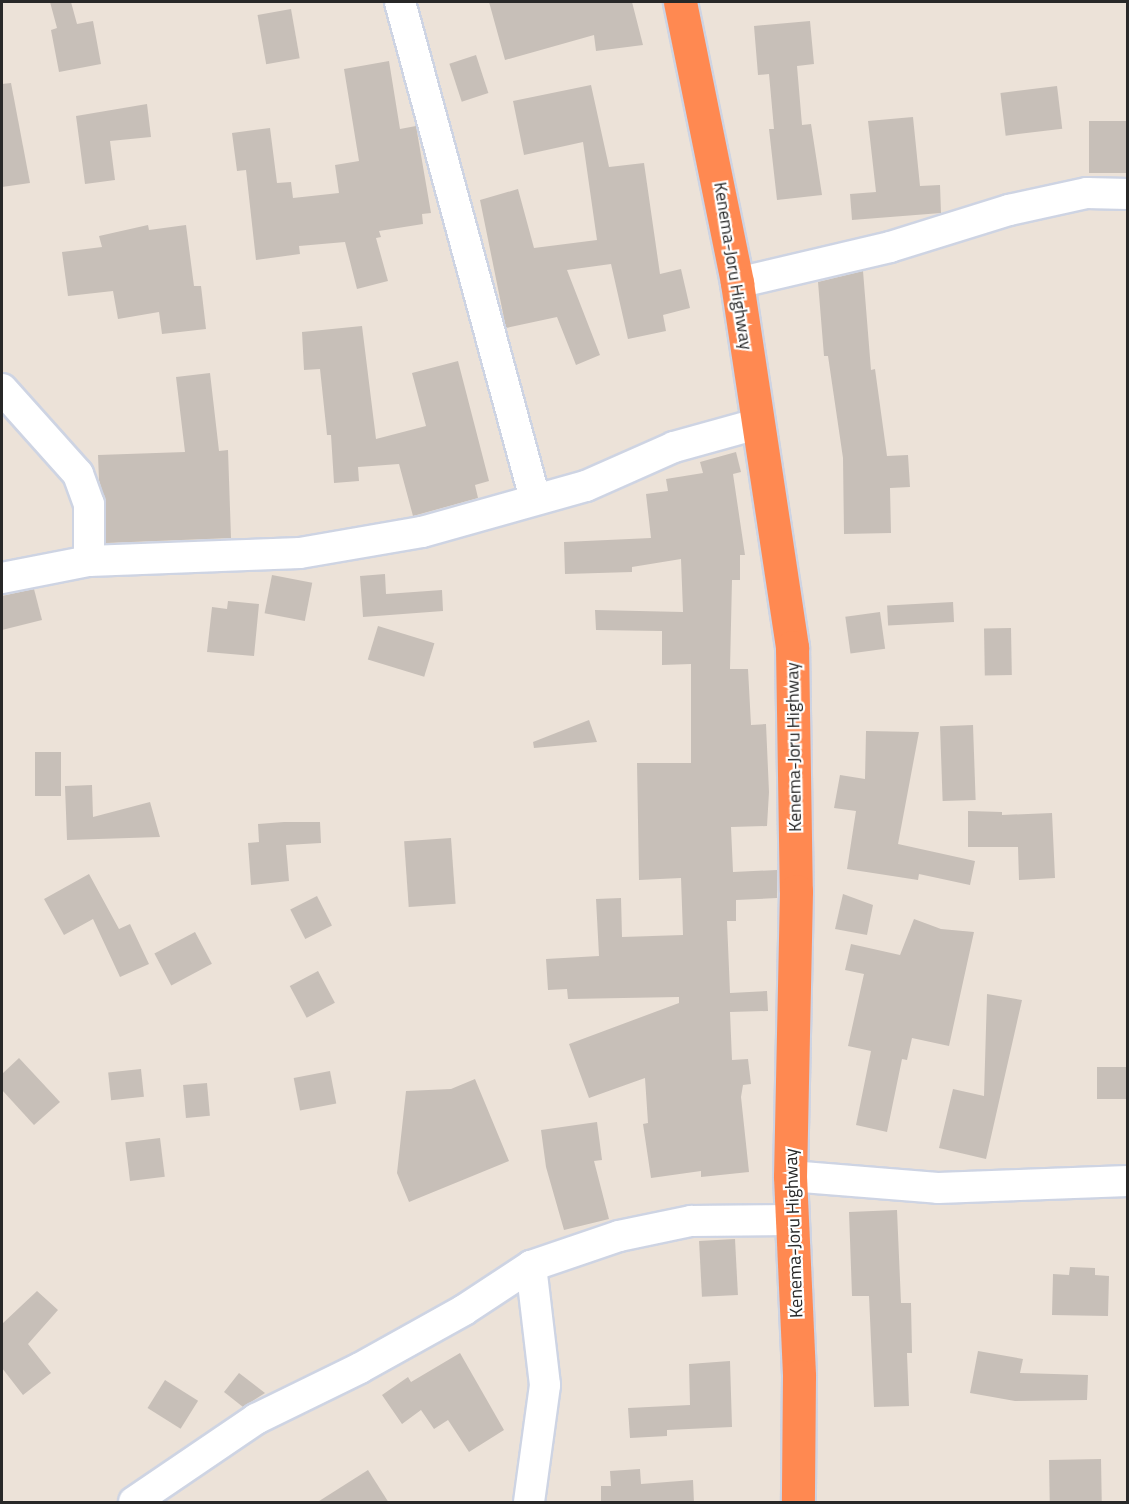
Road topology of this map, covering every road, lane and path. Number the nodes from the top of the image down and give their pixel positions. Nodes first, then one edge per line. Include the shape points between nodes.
1 (400, 2) edge
2 (680, 2) edge
3 (1128, 194) edge
4 (738, 283) junction
5 (2, 389) edge
6 (757, 424) junction
7 (535, 499) junction
8 (89, 561) junction
9 (2, 578) edge
10 (790, 1176) junction
11 (1128, 1181) edge
12 (791, 1220) junction
13 (531, 1266) junction
14 (135, 1503) edge
15 (529, 1503) edge
16 (798, 1503) edge

1 - 7 street
2 - 4 highway, Kenema-Joru Highway
3 - 4 street via 1087,193 1048,201 890,247
4 - 6 highway, Kenema-Joru Highway
5 - 8 street via 78,474 89,504
6 - 7 street via 674,447 586,486
6 - 10 highway, Kenema-Joru Highway via 792,647 796,891
7 - 8 street via 422,532 300,553
8 - 9 street
10 - 11 street via 938,1188
10 - 12 highway, Kenema-Joru Highway
12 - 13 street via 691,1221 619,1236
12 - 16 highway, Kenema-Joru Highway via 799,1376
13 - 14 street via 433,1328 256,1419
13 - 15 street via 545,1385

